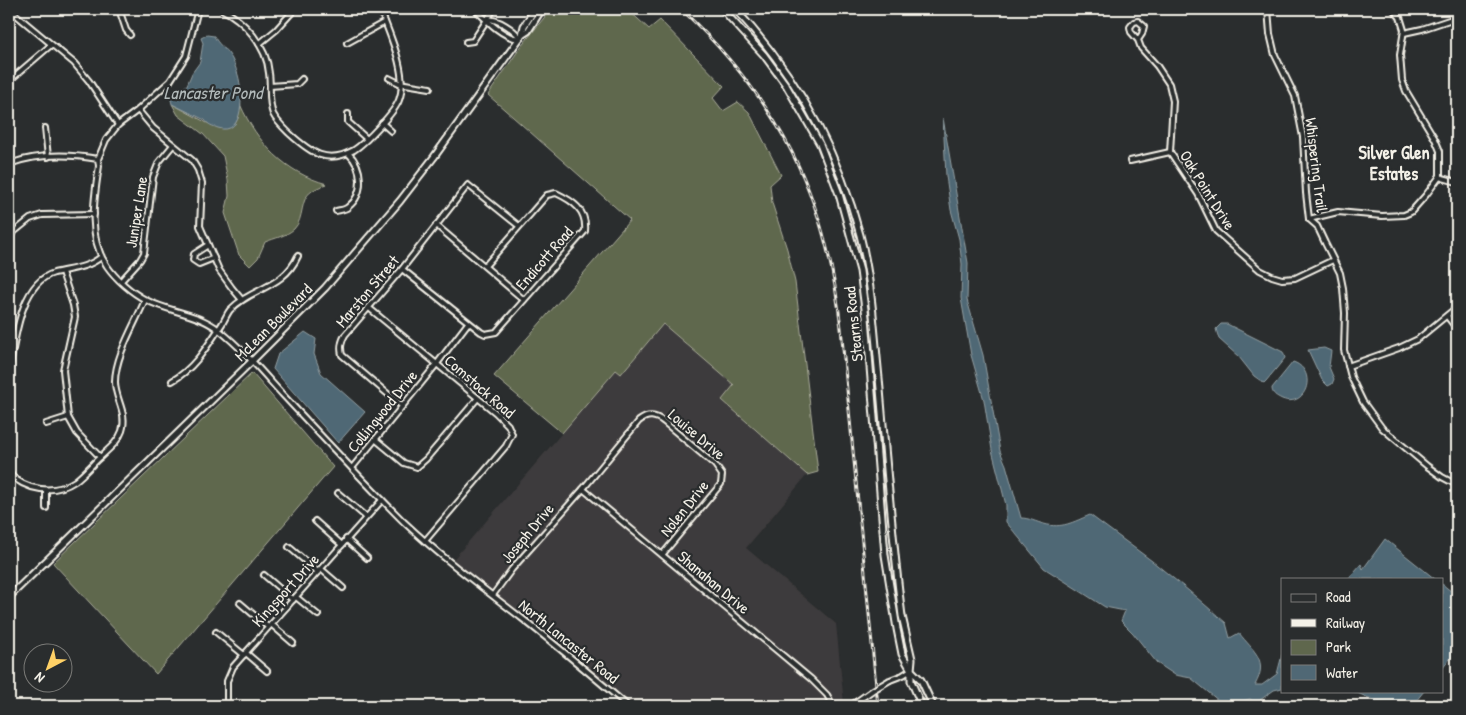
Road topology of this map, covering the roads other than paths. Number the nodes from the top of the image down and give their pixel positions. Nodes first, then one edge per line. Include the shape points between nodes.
1 (9, 9) edge
2 (119, 9) edge
3 (198, 9) edge
4 (221, 9) edge
5 (295, 9) edge
6 (380, 9) edge
7 (475, 9) edge
8 (494, 9) edge
9 (535, 9) edge
10 (542, 9) edge
11 (722, 9) edge
12 (734, 9) edge
13 (1268, 9) edge
14 (1393, 9) edge
15 (1457, 16) edge
16 (487, 19) junction
17 (386, 22) junction
18 (1404, 33) junction
19 (130, 35) dead end
20 (521, 37) junction
21 (1138, 40) junction
22 (466, 42) dead end
23 (347, 43) dead end
24 (259, 44) junction
25 (51, 45) junction
26 (389, 78) dead end
27 (302, 79) dead end
28 (9, 81) edge
29 (402, 84) junction
30 (270, 86) junction
31 (430, 88) dead end
32 (138, 110) junction
33 (348, 114) dead end
34 (382, 123) junction
35 (118, 125) junction
36 (45, 128) dead end
37 (391, 130) dead end
38 (367, 139) junction
39 (173, 145) junction
40 (1170, 152) junction
41 (348, 153) junction
42 (48, 156) junction
43 (98, 159) junction
44 (1130, 161) dead end
45 (9, 164) edge
46 (1439, 177) junction
47 (1457, 182) edge
48 (336, 211) dead end
49 (94, 214) junction
50 (1309, 218) junction
51 (436, 225) junction
52 (519, 226) junction
53 (9, 236) edge
54 (208, 245) junction
55 (298, 256) dead end
56 (101, 257) junction
57 (214, 258) junction
58 (1333, 260) junction
59 (485, 266) junction
60 (402, 269) junction
61 (62, 272) junction
62 (121, 282) junction
63 (145, 300) junction
64 (242, 300) junction
65 (524, 300) junction
66 (1457, 307) edge
67 (369, 308) junction
68 (1446, 316) junction
69 (468, 323) junction
70 (218, 329) junction
71 (1457, 329) edge
72 (252, 361) junction
73 (436, 365) junction
74 (1348, 366) junction
75 (9, 371) edge
76 (172, 381) dead end
77 (477, 399) junction
78 (402, 406) junction
79 (68, 417) junction
80 (46, 424) dead end
81 (375, 439) junction
82 (100, 457) junction
83 (352, 468) junction
84 (9, 473) edge
85 (722, 475) joint
86 (1457, 485) edge
87 (583, 489) junction
88 (46, 490) junction
89 (338, 492) dead end
90 (382, 500) junction
91 (46, 508) dead end
92 (366, 517) junction
93 (315, 521) dead end
94 (346, 539) junction
95 (425, 541) junction
96 (342, 545) junction
97 (290, 547) dead end
98 (662, 555) junction
99 (367, 558) dead end
100 (319, 570) junction
101 (264, 575) dead end
102 (343, 588) dead end
103 (493, 595) junction
104 (9, 597) edge
105 (294, 598) junction
106 (240, 604) dead end
107 (318, 615) dead end
108 (270, 626) junction
109 (216, 632) dead end
110 (293, 644) dead end
111 (245, 654) junction
112 (911, 670) junction
113 (267, 671) dead end
114 (227, 706) edge
115 (628, 706) edge
116 (833, 706) edge
117 (850, 706) edge
118 (922, 706) edge
119 (933, 706) edge

1 - 25 street
2 - 19 street
3 - 32 street via 186,56 170,81
4 - 24 street via 233,15
5 - 24 street
6 - 17 street
7 - 16 street
8 - 16 street
9 - 20 main road, McLean Boulevard
10 - 20 main road, McLean Boulevard
11 - 112 main road, Stearns Road via 786,85 820,144 839,194 860,271 886,555 896,629 902,654
12 - 112 main road, Stearns Road via 791,77 811,111 842,179 860,235 868,273 897,574 912,658
13 - 50 street, Whispering Trail via 1275,55 1295,96 1303,137
14 - 18 street via 1400,17
15 - 18 street
16 - 20 street via 503,24
16 - 22 street via 473,41
17 - 23 street
17 - 29 street via 393,39
18 - 46 street via 1400,55 1402,80 1440,151
20 - 72 main road, McLean Boulevard via 400,201 325,288
21 - 21 street via 1144,30 1138,21 1130,29
21 - 40 street, Oak Point Drive via 1169,84 1172,101
24 - 30 street via 267,60
25 - 28 street
25 - 35 street via 86,77
26 - 29 street
27 - 30 street via 297,84
29 - 31 street
29 - 34 street via 398,104
30 - 41 street via 274,115 298,141 320,155
32 - 35 street
32 - 39 street
33 - 38 street via 348,122
34 - 37 street
34 - 38 street
35 - 43 street via 106,140
36 - 42 street
38 - 41 street
39 - 54 street via 192,160 198,170 202,183 200,226
39 - 62 street, Juniper Lane via 159,162 153,176 144,253
40 - 44 street
40 - 58 street, Oak Point Drive via 1198,194 1216,231 1260,270 1282,279 1295,278
41 - 48 street via 361,181 358,194 347,208
42 - 43 street
42 - 45 street
43 - 49 street
46 - 47 street
46 - 50 street via 1411,212 1404,215 1338,212
49 - 53 street via 42,215 30,219
49 - 56 street via 94,232
50 - 58 street, Whispering Trail via 1317,226
51 - 52 street, Marston Street via 468,185
51 - 59 street
51 - 60 street, Marston Street
52 - 59 street, Endicott Road
52 - 65 street, Endicott Road via 547,195 556,193 582,211 586,220 585,230
54 - 57 street
54 - 57 street via 193,258 200,264
55 - 64 street via 274,284
56 - 61 street
56 - 62 street, North Lancaster Road
57 - 64 street
58 - 74 street, Whispering Trail via 1344,288 1344,350
59 - 65 street
60 - 67 street, Marston Street
60 - 69 street, Endicott Road
61 - 75 street via 37,283 26,300
61 - 79 street via 75,317 63,370
62 - 63 street, North Lancaster Road
63 - 70 street, North Lancaster Road via 205,321
63 - 82 street via 119,358 116,375 123,413 122,430 114,444
64 - 70 street via 229,311
65 - 69 street, Endicott Road via 496,332 486,334
66 - 68 street
67 - 73 street, Comstock Road
67 - 78 street, Marston Street via 342,341 342,355
68 - 71 street
68 - 74 street via 1408,345
69 - 73 street, Collingwood Drive
70 - 72 street, North Lancaster Road
70 - 76 street via 200,358
72 - 83 street, North Lancaster Road
72 - 104 main road, McLean Boulevard
73 - 77 street, Comstock Road
73 - 78 street, Collingwood Drive
74 - 86 street, Whispering Trail via 1363,402 1382,428 1423,463
77 - 81 street via 417,467 404,463
77 - 95 street, Comstock Road via 508,425 512,434 506,446
78 - 81 street, Collingwood Drive
79 - 80 street
79 - 82 street via 77,433
81 - 83 street, Collingwood Drive
82 - 88 street via 74,481
83 - 90 street, North Lancaster Road
84 - 88 street via 21,483
85 - 87 street, Louise Drive via 715,465 652,415 639,420
85 - 98 street, Nolen Drive via 721,484
87 - 98 street, Shanahan Drive
87 - 103 street, Joseph Drive
88 - 91 street
89 - 92 street
90 - 92 street, Kingsport Drive
90 - 95 street, North Lancaster Road
92 - 94 street, Kingsport Drive
93 - 96 street
94 - 96 street, Kingsport Drive
94 - 99 street
95 - 103 street, North Lancaster Road
96 - 100 street, Kingsport Drive
97 - 100 street
98 - 116 street, Shanahan Drive via 821,688
100 - 102 street
100 - 105 street, Kingsport Drive
101 - 105 street
103 - 115 street, North Lancaster Road
105 - 107 street
105 - 108 street, Kingsport Drive
106 - 108 street
108 - 110 street
108 - 111 street, Kingsport Drive
109 - 111 street
111 - 113 street
111 - 114 street, Kingsport Drive via 233,667 227,681
112 - 117 street, bridge
112 - 118 main road, Stearns Road via 911,681
112 - 119 main road, Stearns Road via 921,680

